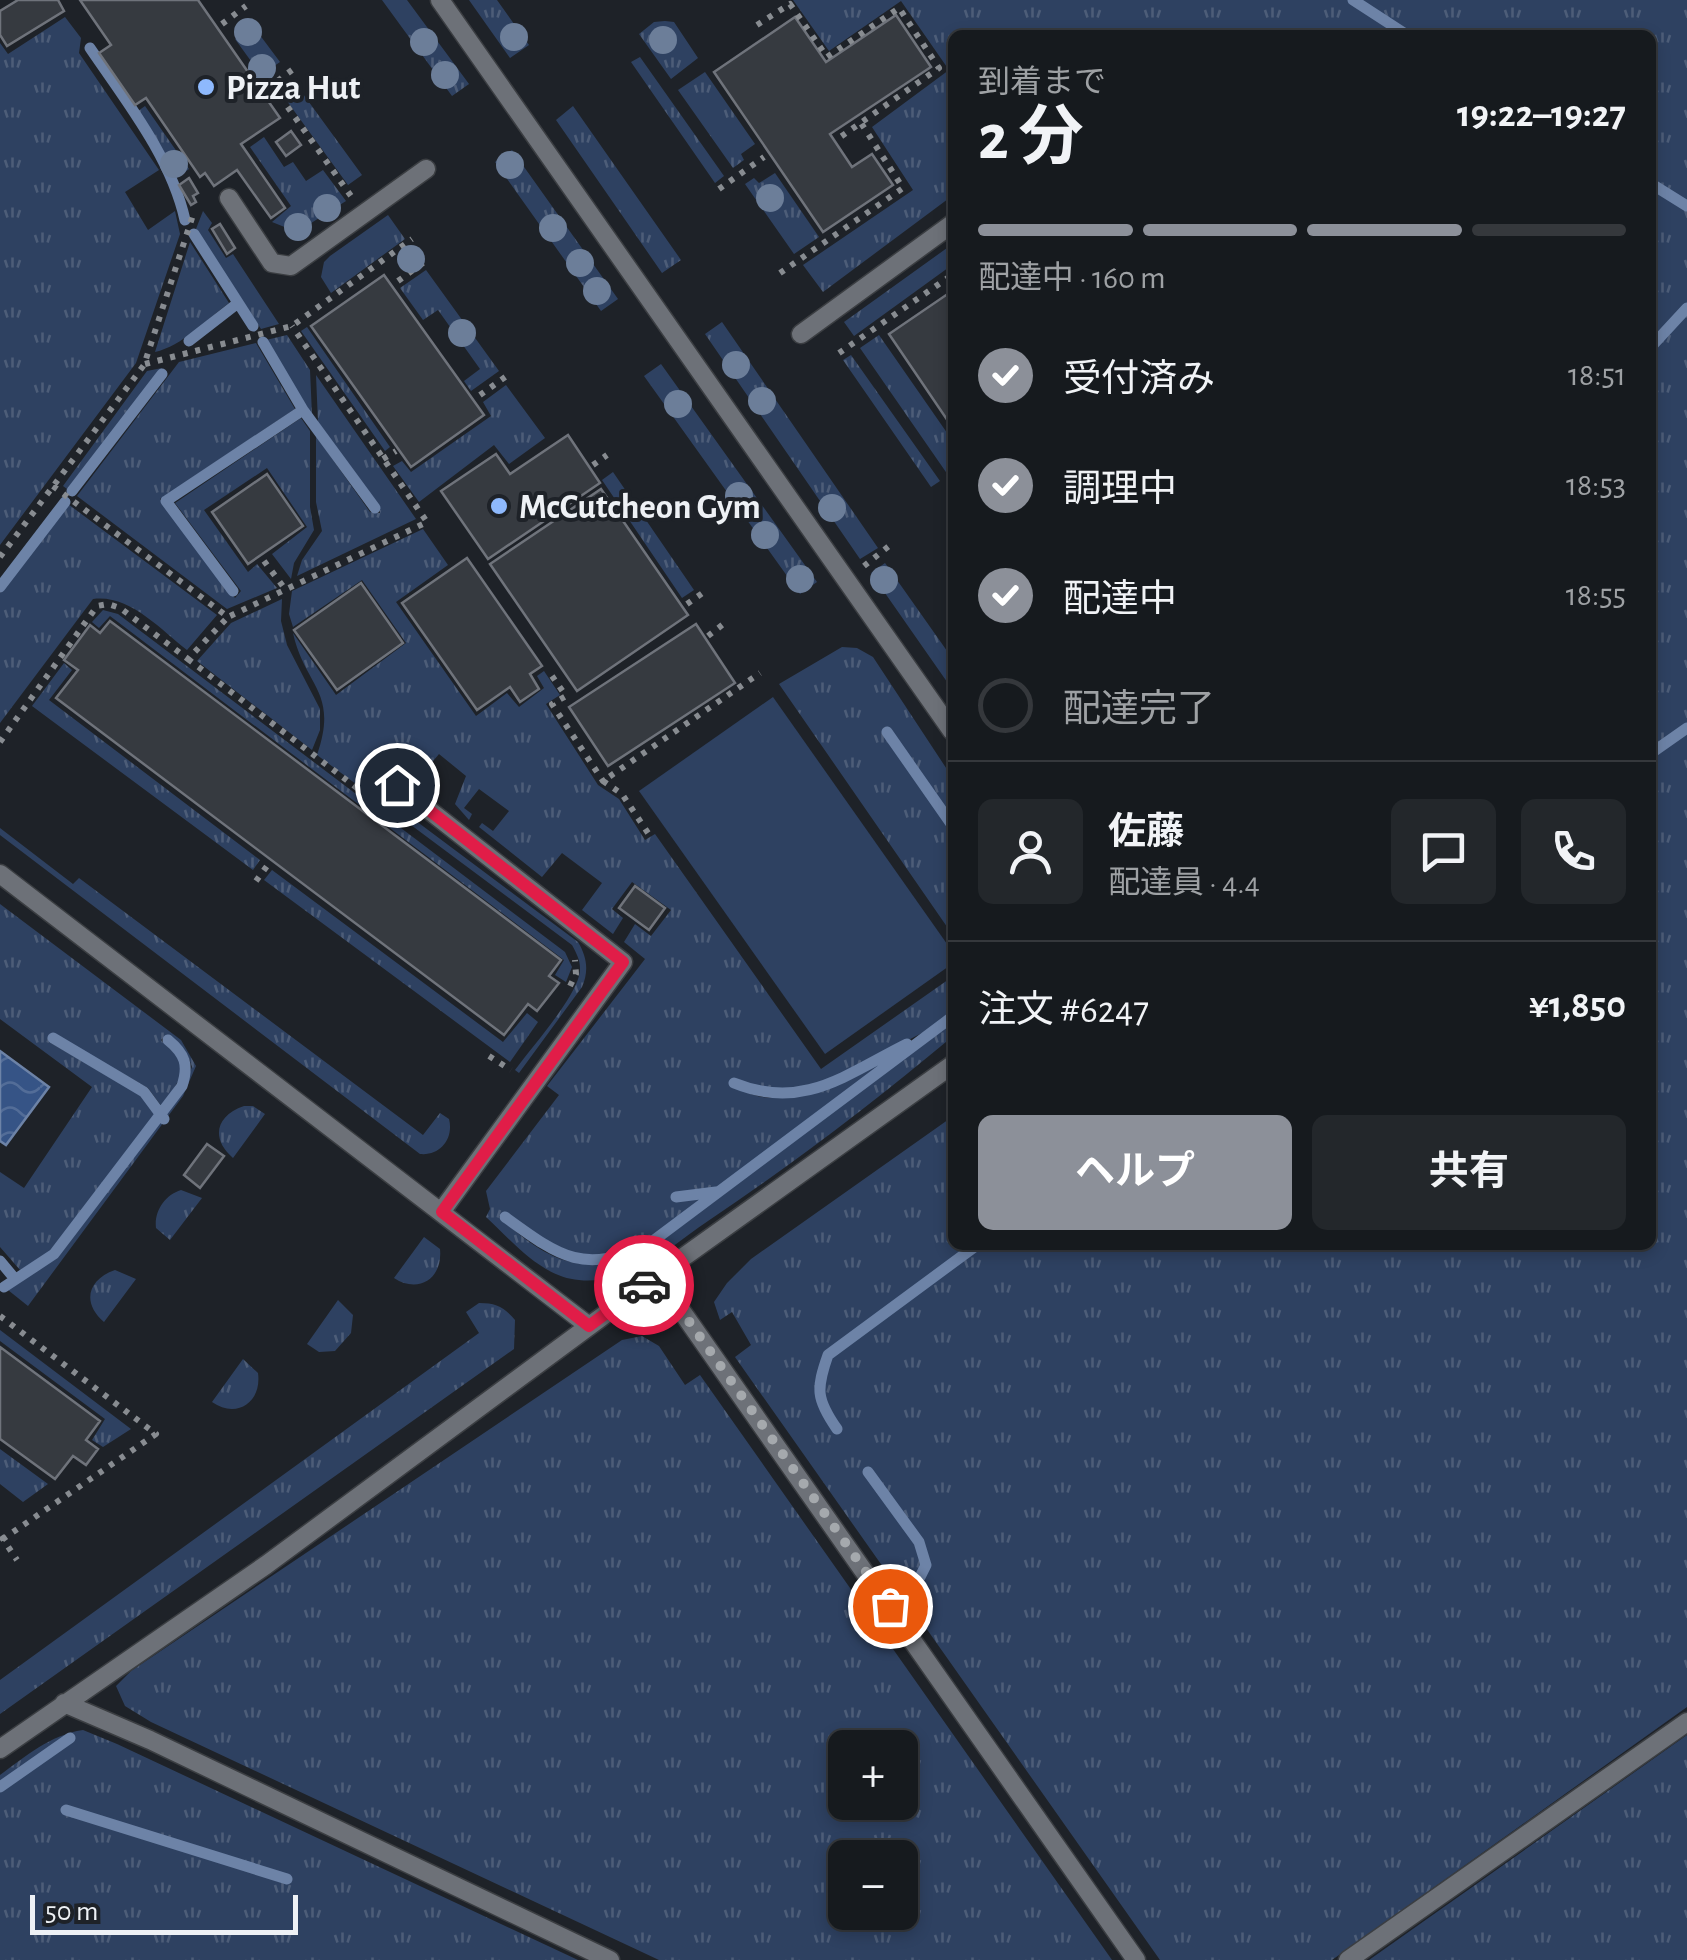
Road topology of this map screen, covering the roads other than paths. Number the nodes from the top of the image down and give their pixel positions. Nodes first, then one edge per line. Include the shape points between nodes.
1 (440, 0) edge
2 (426, 169) dead end
3 (229, 198) dead end
4 (948, 227) edge
5 (801, 334) dead end
6 (948, 725) edge
7 (397, 785) dead end
8 (0, 874) edge
9 (948, 1067) edge
10 (442, 1212) junction
11 (657, 1276) junction
12 (589, 1326) junction
13 (64, 1703) junction
14 (1687, 1722) edge
15 (0, 1749) edge
16 (610, 1960) edge
17 (1136, 1960) edge
18 (1348, 1960) edge

1 - 6 lane
2 - 3 lane via 292,266 272,263
4 - 5 lane
7 - 10 lane via 623,962
8 - 10 lane
9 - 11 lane
10 - 12 lane
11 - 12 lane
11 - 17 lane
12 - 13 lane via 266,1566
13 - 15 lane
13 - 16 lane
14 - 18 lane

